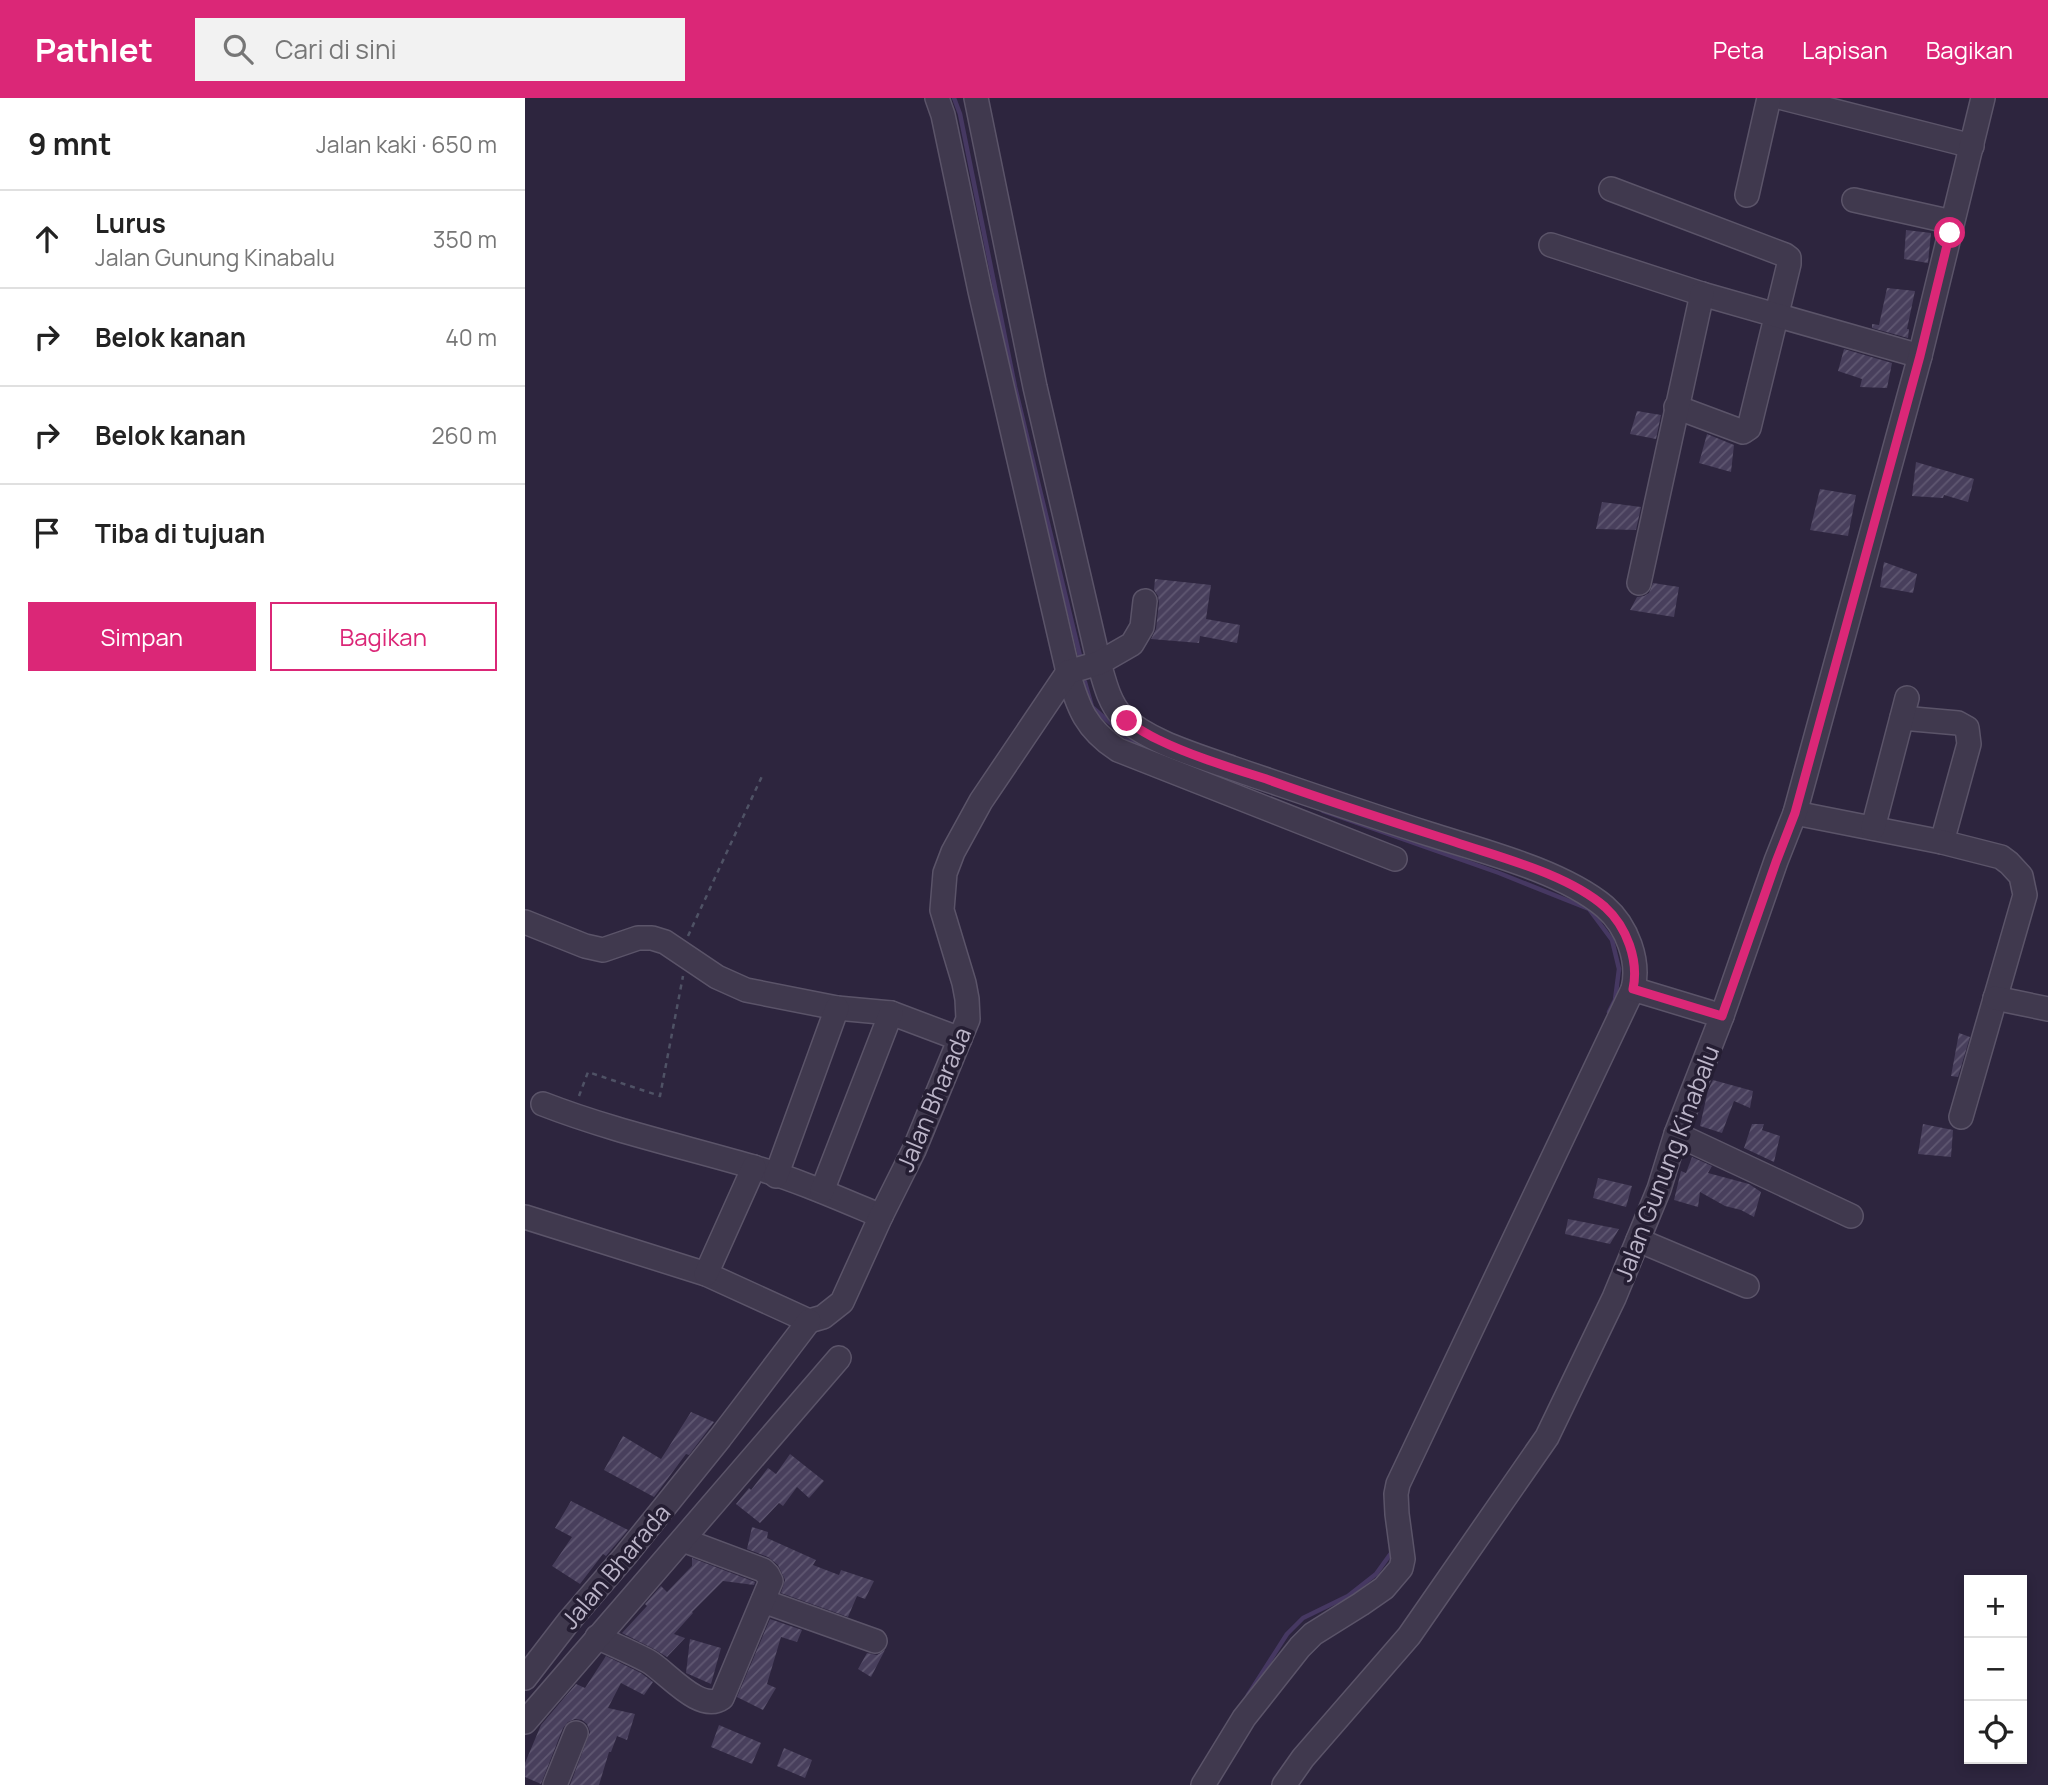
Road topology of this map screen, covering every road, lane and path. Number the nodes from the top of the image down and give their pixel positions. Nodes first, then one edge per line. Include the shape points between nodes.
1 (937, 98) edge
2 (976, 98) edge
3 (1769, 98) edge
4 (1783, 98) edge
5 (1983, 98) edge
6 (1972, 146) junction
7 (1611, 189) dead end
8 (1747, 194) dead end
9 (1854, 200) dead end
10 (1952, 222) junction
11 (1551, 245) dead end
12 (1702, 294) junction
13 (1776, 314) junction
14 (1920, 356) junction
15 (1676, 407) junction
16 (1639, 583) dead end
17 (1145, 601) dead end
18 (1084, 668) junction
19 (764, 774) dead end
20 (1795, 813) junction
21 (1873, 828) junction
22 (1942, 842) junction
23 (1395, 859) dead end
24 (525, 922) edge
25 (683, 955) junction
26 (1633, 989) junction
27 (1995, 998) junction
28 (837, 1008) junction
29 (2048, 1009) edge
30 (891, 1013) junction
31 (1722, 1016) junction
32 (960, 1039) junction
33 (543, 1104) dead end
34 (573, 1116) junction
35 (1961, 1116) dead end
36 (1677, 1134) junction
37 (754, 1167) junction
38 (776, 1176) junction
39 (822, 1191) junction
40 (881, 1216) junction
41 (1851, 1216) dead end
42 (525, 1217) edge
43 (1638, 1240) junction
44 (706, 1274) junction
45 (1747, 1286) dead end
46 (809, 1321) junction
47 (839, 1358) dead end
48 (683, 1540) junction
49 (762, 1601) junction
50 (597, 1637) junction
51 (875, 1641) dead end
52 (525, 1678) edge
53 (525, 1722) edge
54 (576, 1733) dead end
55 (555, 1785) edge
56 (1203, 1785) edge
57 (1284, 1785) edge

1 - 18 street via 979,291
2 - 18 street via 1035,387
3 - 8 street
4 - 6 street
5 - 6 street, Jalan Gunung Kinabalu
6 - 10 street, Jalan Gunung Kinabalu
7 - 13 street via 1787,257
9 - 10 street
10 - 14 street, Jalan Gunung Kinabalu
11 - 12 street
12 - 13 street
12 - 15 street
13 - 14 street
13 - 15 street via 1747,431
14 - 20 street, Jalan Gunung Kinabalu
15 - 16 street
17 - 18 street via 1142,627 1132,644
18 - 23 street via 1078,707 1105,742 1118,750
18 - 26 street via 1106,687 1119,714 1158,740 1520,863 1581,891 1606,908 1625,935 1635,964
18 - 32 street, Jalan Bharada via 981,801 945,873 942,910 967,999 968,1019
19 - 25 path
20 - 21 street
20 - 31 street, Jalan Gunung Kinabalu
21 - 22 street
21 - 22 street via 1905,708 1967,728 1969,744
22 - 27 street via 2001,857 2023,882 2025,895
24 - 25 street via 603,950 652,938
25 - 28 street via 717,978 746,989
25 - 34 path via 660,1096 588,1072
26 - 31 street
26 - 56 street via 1398,1483 1401,1568 1384,1588 1313,1633 1300,1647 1244,1718
27 - 29 street
27 - 35 street
28 - 30 street
28 - 38 street
30 - 32 street
30 - 39 street
31 - 36 street, Jalan Gunung Kinabalu
32 - 40 street, Jalan Bharada
33 - 34 street
34 - 37 street
36 - 41 street
36 - 43 street, Jalan Gunung Kinabalu
37 - 38 street
37 - 44 street
38 - 39 street
39 - 40 street
40 - 46 street, Jalan Bharada via 842,1302 824,1317
42 - 44 street
43 - 45 street
43 - 57 street, Jalan Gunung Kinabalu via 1546,1437 1409,1636
44 - 46 street
46 - 52 street, Jalan Bharada
47 - 48 street
48 - 49 street via 763,1570 771,1581
48 - 50 street
49 - 50 street via 716,1703 693,1695 650,1662
49 - 51 street
50 - 53 street
54 - 55 street

